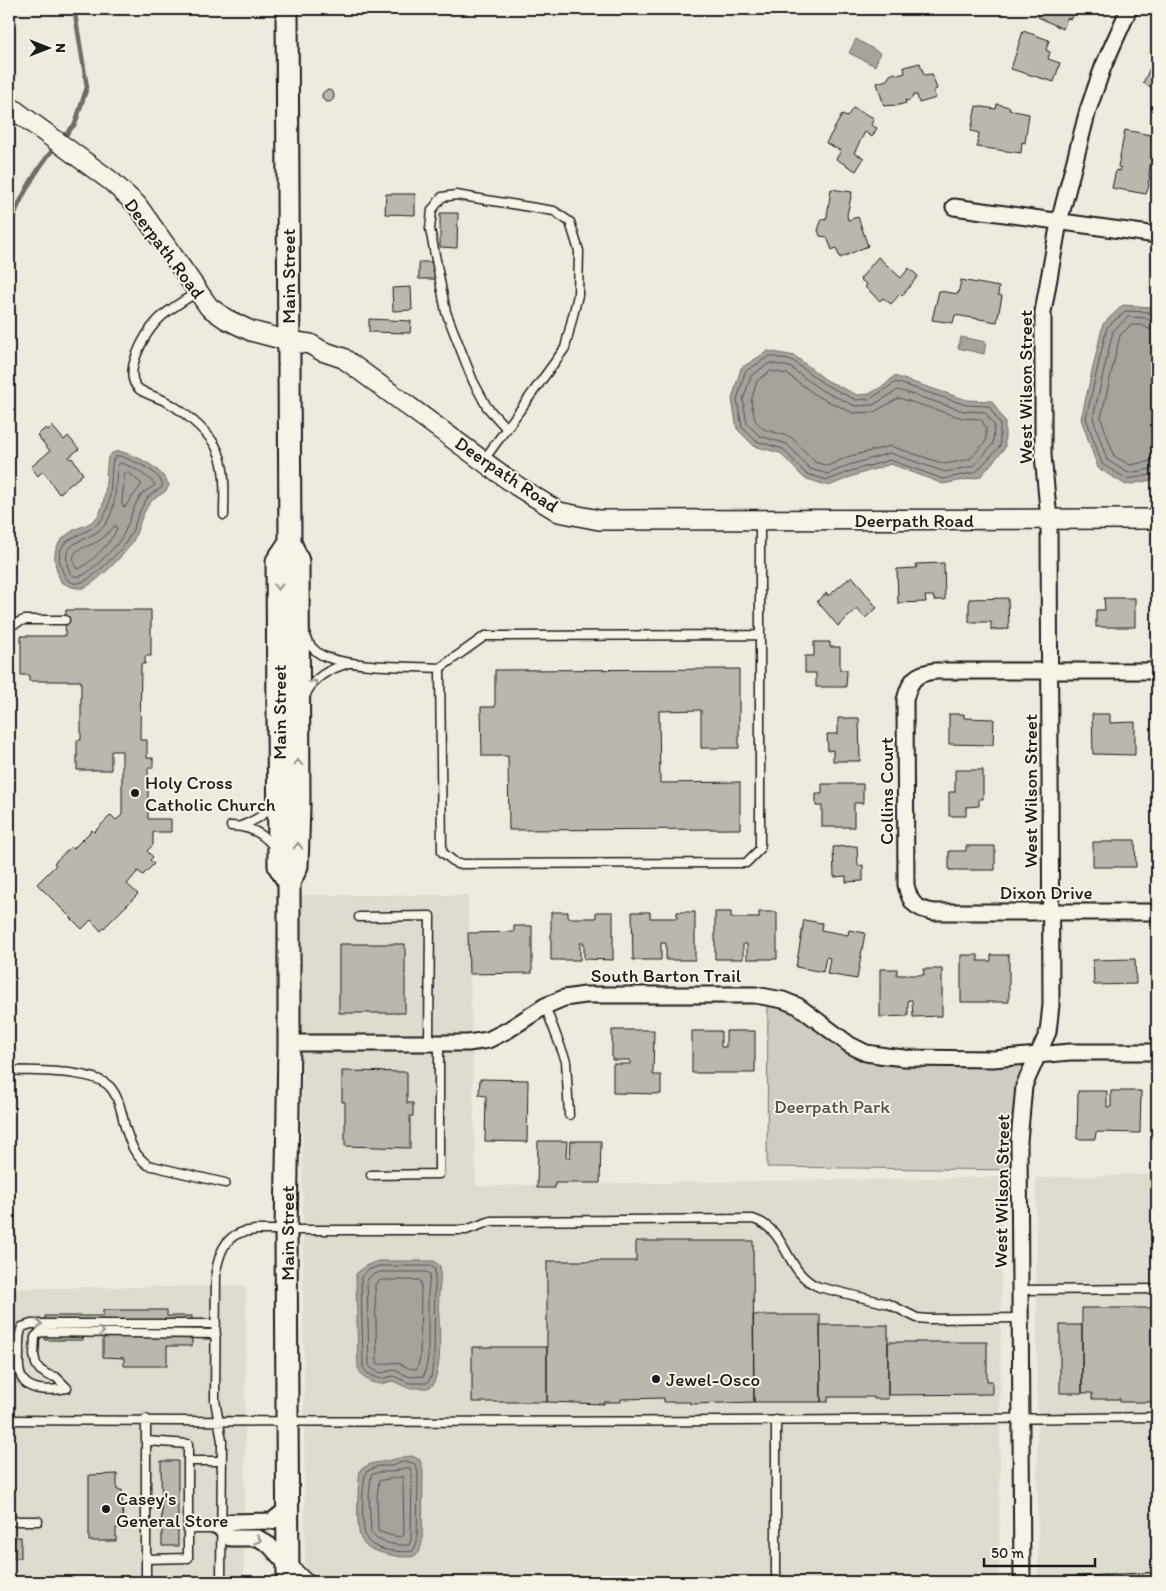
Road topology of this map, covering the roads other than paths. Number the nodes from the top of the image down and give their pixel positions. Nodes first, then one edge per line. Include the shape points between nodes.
1 (287, 9) edge
2 (1129, 9) edge
3 (9, 106) edge
4 (954, 207) dead end
5 (1059, 222) junction
6 (1157, 235) edge
7 (197, 292) junction
8 (289, 341) junction
9 (507, 429) junction
10 (483, 462) junction
11 (224, 516) dead end
12 (1157, 519) edge
13 (760, 520) junction
14 (1049, 520) junction
15 (290, 542) junction
16 (298, 609) junction
17 (65, 620) dead end
18 (9, 626) edge
19 (760, 635) junction
20 (349, 663) junction
21 (440, 668) junction
22 (1157, 671) edge
23 (1050, 672) junction
24 (298, 720) junction
25 (279, 776) junction
26 (230, 826) dead end
27 (241, 826) junction
28 (9, 840) edge
29 (280, 857) junction
30 (9, 858) edge
31 (289, 883) junction
32 (934, 912) joint
33 (1051, 912) junction
34 (1157, 912) edge
35 (359, 916) dead end
36 (545, 1006) junction
37 (289, 1043) junction
38 (434, 1043) junction
39 (1157, 1052) edge
40 (1036, 1055) junction
41 (9, 1070) edge
42 (569, 1115) dead end
43 (371, 1175) dead end
44 (225, 1183) dead end
45 (286, 1231) junction
46 (1157, 1289) edge
47 (1020, 1290) junction
48 (1020, 1318) junction
49 (216, 1324) junction
50 (216, 1334) junction
51 (1157, 1417) edge
52 (1021, 1419) junction
53 (9, 1420) edge
54 (146, 1420) junction
55 (218, 1420) junction
56 (776, 1420) junction
57 (288, 1421) junction
58 (147, 1441) junction
59 (188, 1461) junction
60 (222, 1461) junction
61 (287, 1509) junction
62 (9, 1521) edge
63 (38, 1521) dead end
64 (188, 1530) junction
65 (221, 1530) junction
66 (146, 1559) junction
67 (288, 1568) edge
68 (1157, 1577) edge
69 (146, 1582) edge
70 (207, 1582) edge
71 (314, 1582) edge
72 (776, 1582) edge
73 (1022, 1582) edge
74 (1070, 1582) edge
75 (1081, 1582) edge

1 - 8 main road, Main Street
2 - 5 street, West Wilson Street via 1088,110
3 - 7 street, Deerpath Road via 111,182 137,206
4 - 5 street
5 - 6 street
5 - 14 street, West Wilson Street via 1043,312 1043,455
7 - 8 street, Deerpath Road via 208,307 226,319 251,331
7 - 11 lane via 164,314 149,331 134,362 133,378 144,392 178,408 214,444 224,477
8 - 10 street, Deerpath Road via 310,344 342,358
8 - 15 main road, Main Street
9 - 9 lane via 565,348 578,295 579,251 570,222 554,211 456,195 442,197 432,210 430,229 446,312 487,407
9 - 10 lane
10 - 13 street, Deerpath Road via 559,512 599,520
12 - 14 street, Deerpath Road
13 - 14 street, Deerpath Road
13 - 19 lane
14 - 23 street, West Wilson Street
15 - 16 main road, Main Street via 298,561
15 -> 25 main road, Main Street via 277,560
16 - 20 lane via 305,638 310,645 321,654
16 - 24 main road, Main Street
17 - 18 lane via 24,620
19 - 21 lane via 485,636
19 - 21 lane via 760,849 746,863 457,864 442,852
20 - 21 lane
24 -> 20 lane via 314,680 332,668
22 - 23 street
23 - 32 street, Collins Court via 925,672 914,678 908,688 905,700 906,885 914,904
23 - 33 street, West Wilson Street
31 -> 24 main road, Main Street via 297,866
25 - 27 lane via 270,807
25 - 29 main road, Main Street
26 - 27 lane
27 - 29 lane via 265,838
28 - 30 lane
29 - 31 main road, Main Street via 280,866
31 - 37 main road, Main Street
32 - 33 street, Dixon Drive
33 - 34 street, Dixon Drive
33 - 40 street, West Wilson Street via 1051,1006 1048,1032
35 - 38 lane via 430,916
36 - 38 street, South Barton Trail via 488,1040
36 - 40 street, South Barton Trail via 564,998 584,995 768,996 798,1006 850,1045 866,1053 905,1058
36 - 42 lane via 566,1061
37 - 38 street, South Barton Trail
37 - 45 main road, Main Street
38 - 43 lane via 439,1174
39 - 40 street, South Barton Trail
40 - 47 street, West Wilson Street via 1024,1086 1019,1141
41 - 44 lane via 86,1075 100,1079 111,1088 117,1100 138,1158 148,1165
45 - 48 lane via 466,1230 491,1221 753,1219 772,1228 808,1283 889,1304 917,1318
45 - 49 lane via 256,1230 240,1233 227,1242 219,1256 216,1271
45 - 57 main road, Main Street
46 - 47 lane
47 - 48 street, West Wilson Street
48 - 52 street, West Wilson Street
49 - 50 lane
49 - 50 lane via 31,1324 22,1327 19,1336 20,1372 23,1380 37,1389 67,1388 36,1364 35,1337 40,1332
50 - 55 lane via 215,1400
51 - 52 lane
52 - 56 lane
52 - 73 street, West Wilson Street
53 - 54 lane
54 - 55 lane
54 - 58 lane
55 - 57 lane
55 - 60 lane
56 - 57 lane
56 - 72 lane
57 - 61 main road, Main Street
58 - 59 lane via 188,1444
58 - 66 lane
59 - 60 lane
59 - 64 lane
60 - 65 lane
61 - 65 street via 272,1521 230,1522
61 - 67 main road, Main Street
62 - 63 lane
64 - 65 lane
64 - 66 lane via 188,1558
65 -> 67 street via 230,1538 258,1538 269,1545
65 - 70 lane via 221,1582
66 - 69 lane
67 - 71 lane via 296,1567
68 - 75 lane
74 - 75 lane

